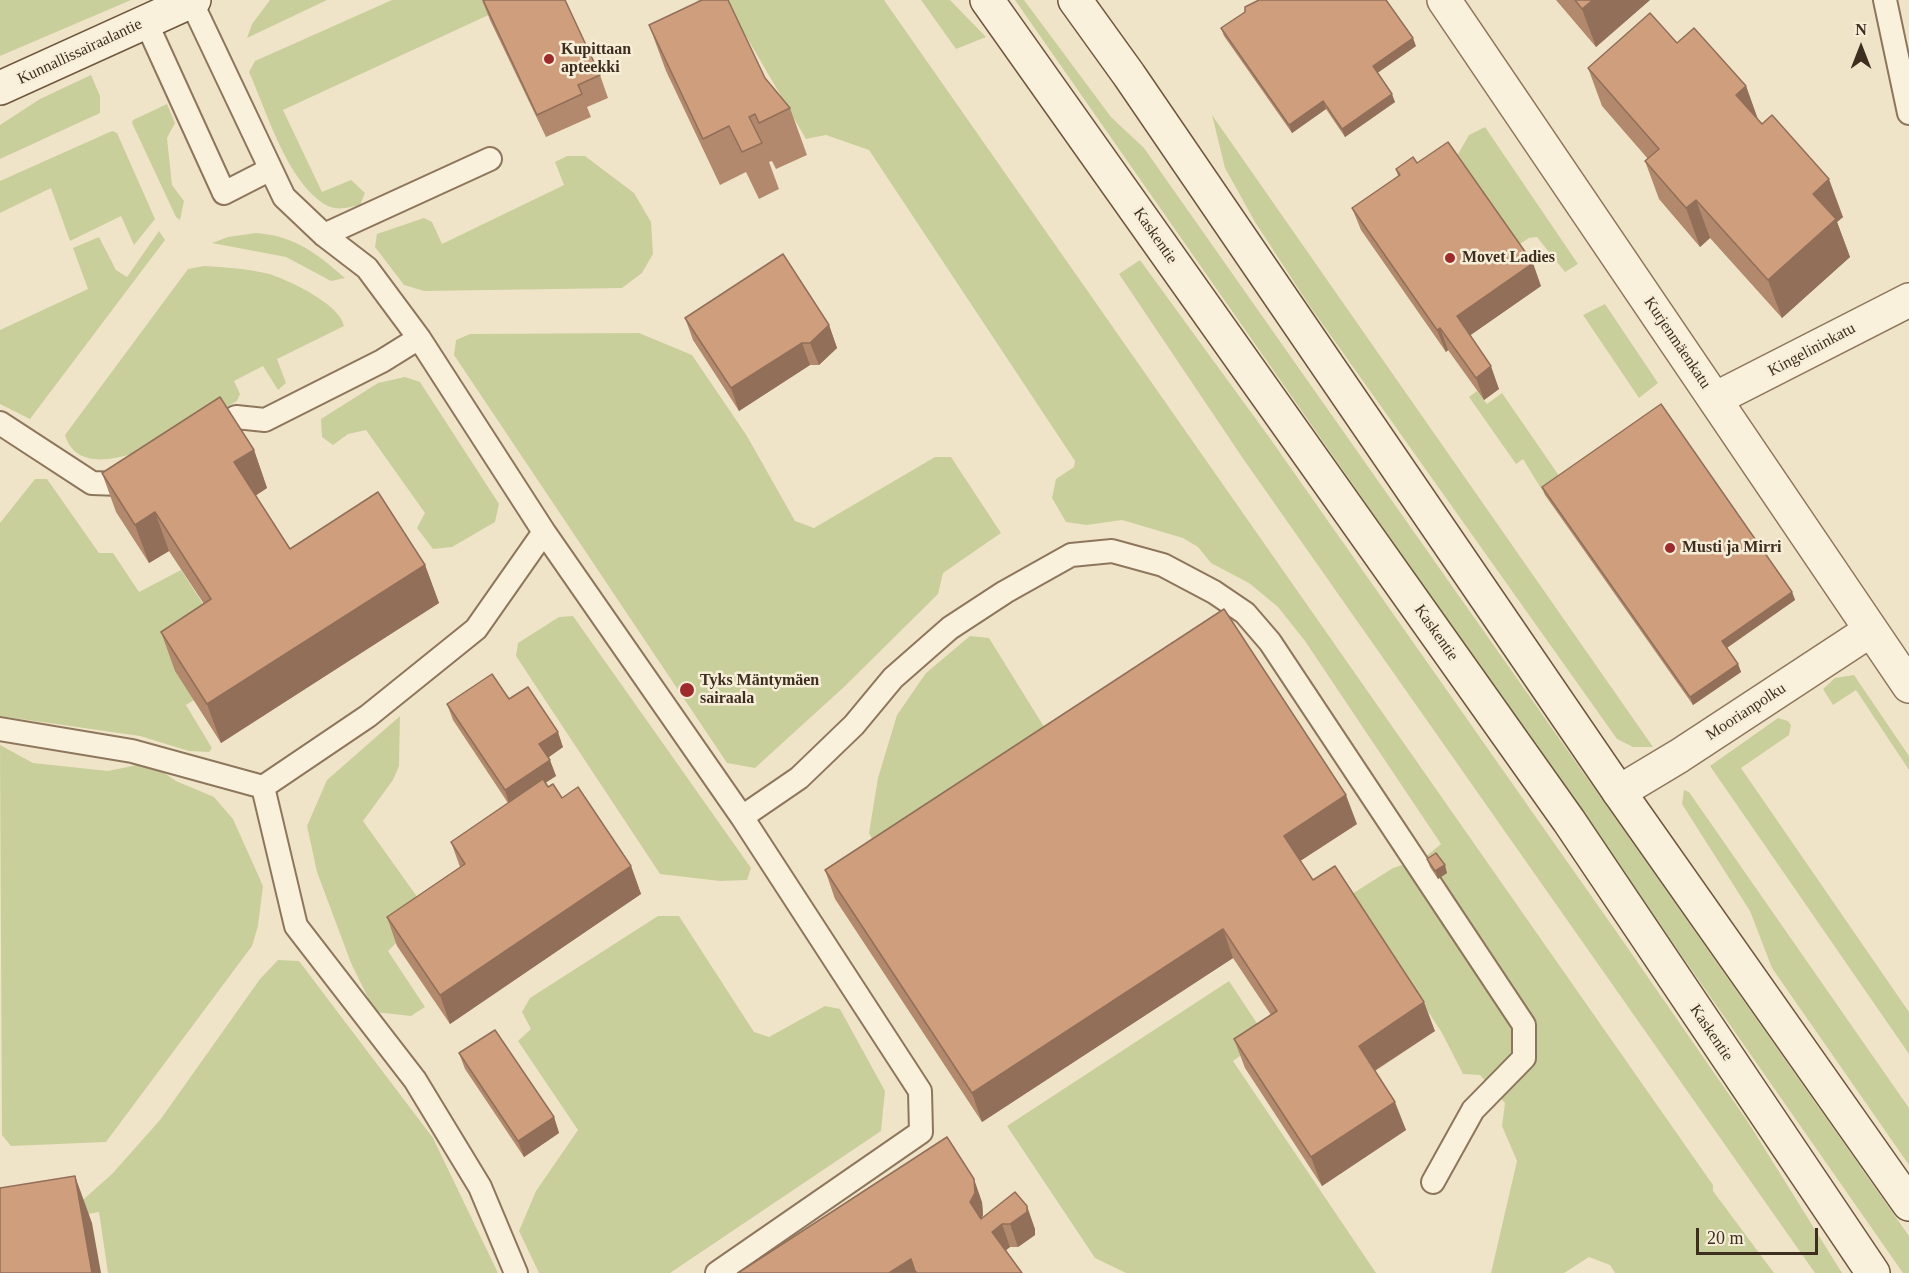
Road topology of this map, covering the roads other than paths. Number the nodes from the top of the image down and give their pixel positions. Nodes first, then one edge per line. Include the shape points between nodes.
1 (987, 0) edge
2 (1075, 0) edge
3 (1444, 0) edge
4 (1884, 0) edge
5 (192, 1) edge
6 (146, 22) junction
7 (0, 88) edge
8 (1909, 112) edge
9 (490, 159) dead end
10 (269, 170) junction
11 (324, 234) junction
12 (1909, 300) edge
13 (419, 338) junction
14 (1715, 399) junction
15 (0, 423) edge
16 (188, 445) edge
17 (149, 467) edge
18 (544, 532) junction
19 (1871, 630) junction
20 (1906, 673) edge
21 (0, 729) edge
22 (263, 787) junction
23 (1619, 792) junction
24 (742, 817) junction
25 (1432, 1182) dead end
26 (1909, 1204) edge
27 (516, 1273) edge
28 (717, 1273) edge
29 (1873, 1273) edge

1 - 29 main road, Kaskentie via 1569,821
2 - 23 main road
3 - 14 main road, Kurjenmäenkatu
4 - 8 lane
5 - 6 main road, Kunnallissairaalantie
5 - 10 lane
6 - 7 main road, Kunnallissairaalantie
6 - 10 lane via 224,193
9 - 11 lane
10 - 11 lane via 284,197
11 - 13 lane via 367,268
12 - 14 main road, Kingelininkatu
13 - 16 lane via 265,420 237,417
13 - 18 lane
14 - 19 main road, Kurjenmäenkatu
15 - 17 lane via 92,483 120,484
18 - 22 lane via 476,629 368,716
18 - 24 lane
19 - 20 main road, Kurjenmäenkatu
19 - 23 main road, Moorianpolku
21 - 22 lane via 132,751
22 - 27 lane via 296,926 415,1080 480,1187
23 - 26 main road
24 - 25 lane via 799,778 854,725 893,678 950,628 1005,592 1071,555 1112,551 1163,565 1245,613 1270,642 1524,1025 1524,1058 1473,1110
24 - 28 lane via 920,1090 921,1132

